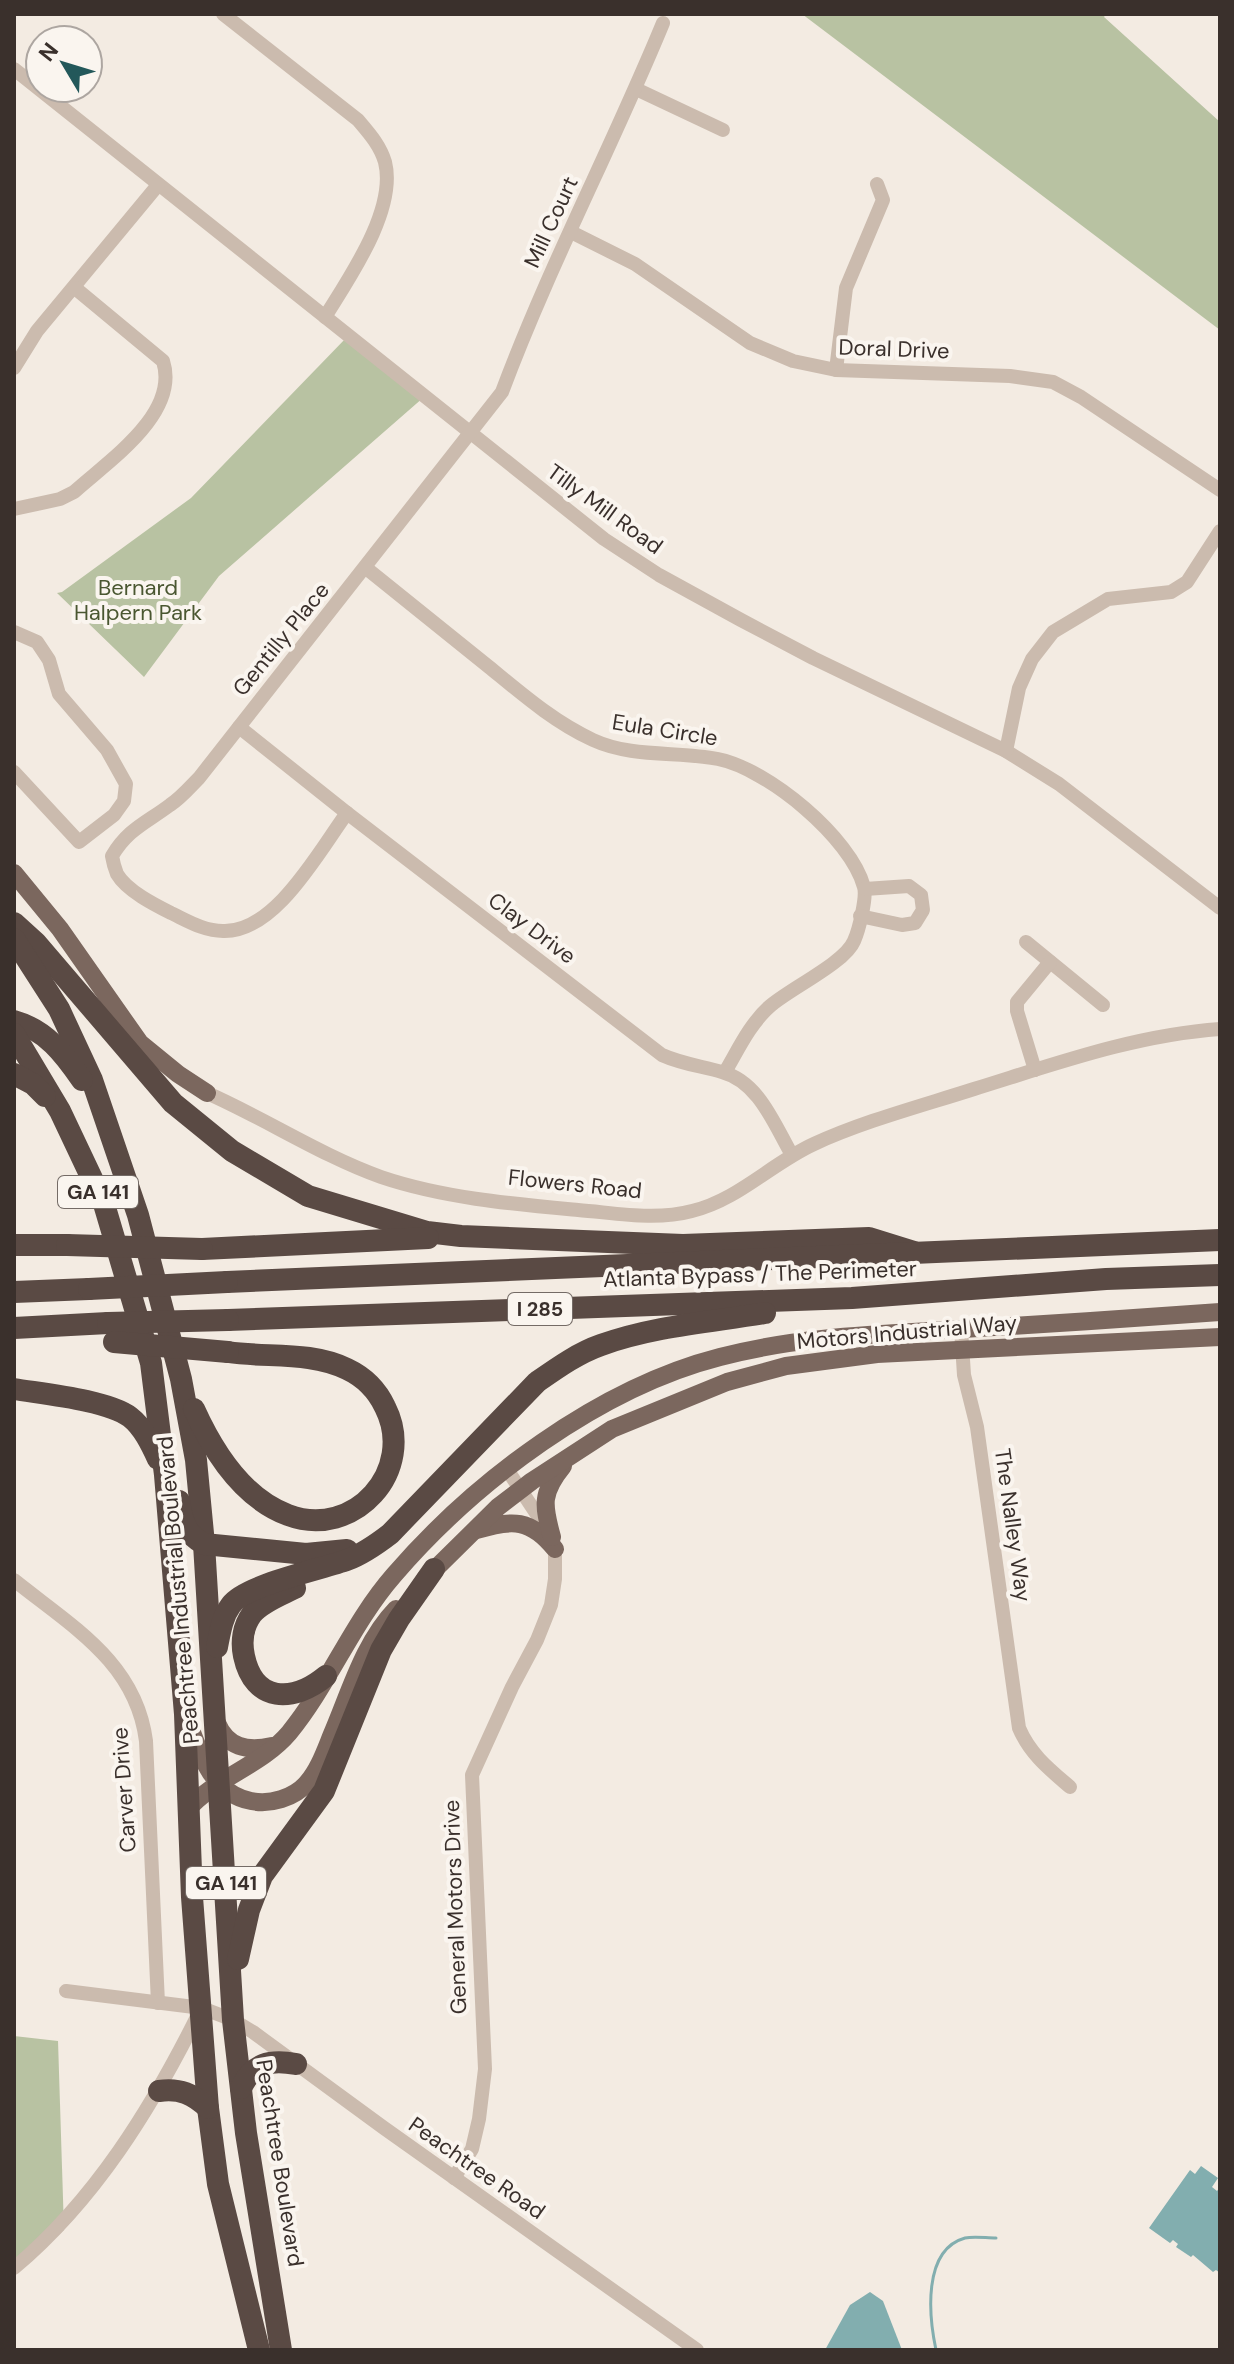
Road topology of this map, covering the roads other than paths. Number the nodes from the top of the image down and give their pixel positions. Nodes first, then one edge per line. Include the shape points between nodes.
1 (223, 14) edge
2 (663, 23) dead end
3 (14, 69) edge
4 (636, 89) junction
5 (723, 130) dead end
6 (877, 184) dead end
7 (158, 185) junction
8 (571, 232) junction
9 (75, 288) junction
10 (325, 317) junction
11 (14, 368) edge
12 (836, 370) junction
13 (472, 434) junction
14 (1220, 490) edge
15 (14, 509) edge
16 (1220, 531) edge
17 (366, 568) junction
18 (14, 632) edge
19 (239, 727) junction
20 (1006, 751) junction
21 (14, 772) edge
22 (347, 813) junction
23 (14, 873) edge
24 (865, 889) junction
25 (1220, 908) edge
26 (860, 916) junction
27 (14, 923) edge
28 (14, 939) edge
29 (1026, 942) dead end
30 (1050, 962) junction
31 (1103, 1005) dead end
32 (14, 1021) edge
33 (1220, 1029) edge
34 (14, 1034) edge
35 (1035, 1070) junction
36 (725, 1072) junction
37 (14, 1074) edge
38 (207, 1093) joint
39 (60, 1111) junction
40 (106, 1119) junction
41 (792, 1155) junction
42 (461, 1236) junction
43 (1220, 1240) edge
44 (14, 1245) edge
45 (914, 1252) junction
46 (1220, 1275) edge
47 (14, 1292) edge
48 (852, 1298) junction
49 (1220, 1312) edge
50 (22, 1328) edge
51 (961, 1329) junction
52 (111, 1332) junction
53 (1220, 1337) edge
54 (962, 1349) junction
55 (151, 1363) junction
56 (181, 1379) junction
57 (14, 1389) edge
58 (573, 1454) junction
59 (506, 1468) junction
60 (165, 1475) junction
61 (522, 1489) junction
62 (415, 1507) junction
63 (474, 1530) junction
64 (554, 1543) junction
65 (204, 1544) junction
66 (351, 1559) junction
67 (434, 1569) junction
68 (14, 1580) edge
69 (213, 1671) junction
70 (326, 1676) junction
71 (185, 1714) junction
72 (217, 1723) junction
73 (278, 1744) junction
74 (219, 1782) junction
75 (1070, 1787) dead end
76 (187, 1810) junction
77 (232, 1984) junction
78 (66, 1991) dead end
79 (158, 2003) junction
80 (202, 2008) junction
81 (233, 2020) junction
82 (296, 2064) junction
83 (241, 2088) junction
84 (159, 2091) junction
85 (208, 2108) junction
86 (454, 2178) junction
87 (14, 2268) edge
88 (259, 2350) edge
89 (281, 2350) edge
90 (697, 2350) edge

1 - 10 street via 358,120 375,139 385,162 381,211
2 - 4 street, Mill Court
3 - 7 street, Tilly Mill Road
4 - 5 street
4 - 8 street, Mill Court
6 - 12 street via 883,200 846,288
7 - 9 street
7 - 10 street, Tilly Mill Road
8 - 12 street, Doral Drive via 635,264 750,343 793,361
8 - 13 street, Mill Court via 502,392
9 - 11 street via 37,331
9 - 15 street via 163,361 163,395 144,428 74,492
10 - 13 street, Tilly Mill Road
12 - 14 street, Doral Drive via 1053,382
13 - 17 street, Gentilly Place
13 - 20 street, Tilly Mill Road via 563,508 659,575 813,658
16 - 20 street via 1187,582 1171,592 1108,599 1053,632 1019,688
17 - 19 street, Gentilly Place
17 - 24 street, Eula Circle via 547,714 595,741 630,751 720,759 777,788 844,848
18 - 21 street via 43,650 59,694 107,750 126,784 124,801 79,842
19 - 22 street, Clay Drive
19 - 22 street, Gentilly Place via 173,804 121,840 112,856 118,876 158,906 205,929 245,928 262,920 292,888
20 - 25 street, Tilly Mill Road via 1059,784
22 - 36 street, Clay Drive via 662,1055
23 - 38 main road, Flowers Road via 140,1043
24 - 26 street
24 - 26 street via 909,886 921,895 923,910 915,923 902,925
26 - 36 street via 854,944 767,1008
27 - 42 highway via 173,1103 232,1151 308,1196 427,1232
28 - 40 highway, Peachtree Industrial Boulevard / GA 141 via 59,1009
29 - 30 street
30 - 31 street
30 - 35 street via 1017,1002
32 - 40 highway via 51,1041
33 - 35 street, Flowers Road via 1130,1042
34 - 39 highway, Peachtree Industrial Boulevard / GA 141
35 - 41 street, Flowers Road via 840,1133
36 - 41 street, Clay Drive via 752,1087
37 - 39 highway via 33,1084
38 - 41 street, Flowers Road via 384,1178 514,1204 639,1216 681,1214 728,1197
39 - 55 highway, Peachtree Industrial Boulevard / GA 141 via 104,1204
40 - 56 highway, Peachtree Industrial Boulevard / GA 141 via 138,1215
42 - 44 highway, bridge via 202,1249
42 - 45 highway via 683,1245 869,1238
43 - 45 highway, Atlanta Bypass / The Perimeter / I 285
45 - 47 highway, Atlanta Bypass / The Perimeter / I 285, bridge
46 - 48 highway, Atlanta Bypass / The Perimeter / I 285
48 - 52 highway, Atlanta Bypass / The Perimeter / I 285, bridge via 228,1320
48 - 62 highway via 655,1330 600,1345 537,1382
49 - 51 main road, Motors Industrial Way
50 - 52 highway
51 - 54 street, The Nalley Way
51 - 59 main road, Motors Industrial Way via 800,1341 719,1357 602,1407
52 - 56 highway, bridge via 228,1352 299,1357 356,1374 373,1387 389,1415 394,1449 383,1483 368,1501 320,1521 299,1519 265,1504 216,1451
53 - 54 main road, Motors Industrial Way
54 - 58 main road, Motors Industrial Way via 877,1354 766,1371 671,1403 612,1429
54 - 75 street, The Nalley Way via 1019,1728 1042,1764
55 - 60 highway, Peachtree Industrial Boulevard / GA 141
55 - 65 highway via 166,1408 182,1521
56 - 65 highway, Peachtree Industrial Boulevard / GA 141
57 - 60 highway via 121,1412 145,1434
58 - 61 main road, Motors Industrial Way
58 - 64 main road via 548,1491 546,1514
59 - 61 street
59 - 70 main road, Motors Industrial Way via 395,1574
60 - 71 highway, Peachtree Industrial Boulevard / GA 141
61 - 63 main road, Motors Industrial Way
61 - 64 street
62 - 65 highway via 378,1536 346,1551 306,1554
62 - 66 highway via 390,1534
63 - 64 main road via 517,1522
63 - 67 main road, Motors Industrial Way
64 - 86 street, General Motors Drive via 551,1605 472,1775 485,2069 472,2149
65 - 69 highway, Peachtree Industrial Boulevard / GA 141
66 - 69 highway via 257,1589 232,1604 221,1625
66 - 70 highway via 261,1606 244,1630 247,1671 261,1688 288,1693
67 - 74 main road, Motors Industrial Way via 377,1634 307,1782 285,1798 256,1803
67 - 77 highway via 381,1650 324,1791 262,1876
68 - 79 street, Carver Drive via 107,1655 139,1709 146,1741
69 - 72 highway, Peachtree Industrial Boulevard / GA 141
70 - 73 main road, Motors Industrial Way
71 - 74 main road, Motors Industrial Way via 203,1763
71 - 76 highway, Peachtree Industrial Boulevard / GA 141
72 - 73 main road via 222,1734 240,1747
72 - 74 highway, Peachtree Industrial Boulevard / GA 141
73 - 74 main road, Motors Industrial Way
74 - 76 main road, Motors Industrial Way
74 - 77 highway, Peachtree Industrial Boulevard / GA 141
76 - 80 highway, Peachtree Industrial Boulevard / GA 141
77 - 81 highway, Peachtree Boulevard / GA 141
78 - 79 street, Peachtree Road
79 - 80 street, Peachtree Road
80 - 81 street, Peachtree Road
80 - 84 street
80 - 85 highway, GA 141
81 - 82 street, Peachtree Road
81 - 83 highway, Peachtree Boulevard / GA 141
82 - 83 highway via 262,2064
82 - 86 street, Peachtree Road
83 - 89 highway, Peachtree Boulevard / GA 141
84 - 85 highway via 182,2090
84 - 87 street via 71,2213
85 - 88 highway, GA 141 via 218,2184
86 - 90 street, Peachtree Road

